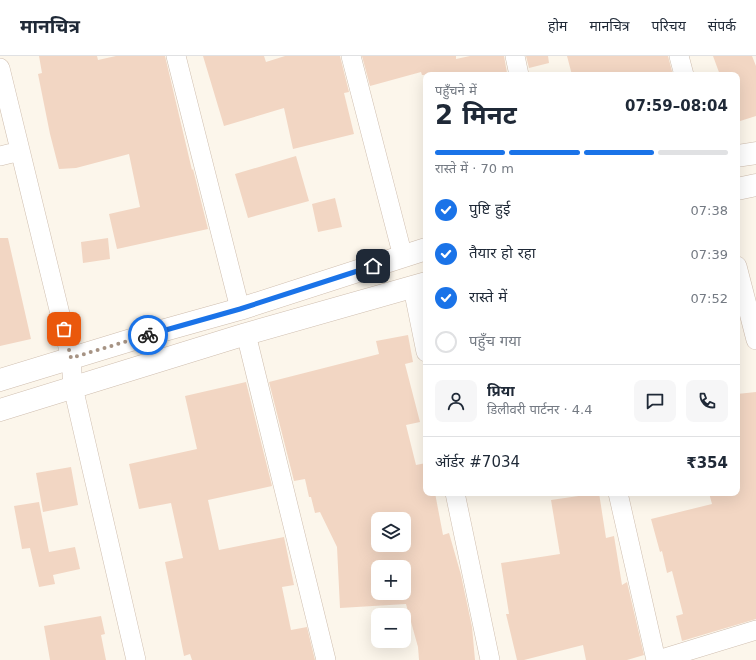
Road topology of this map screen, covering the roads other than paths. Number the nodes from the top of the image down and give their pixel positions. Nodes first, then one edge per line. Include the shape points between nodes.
1 (176, 56) edge
2 (351, 56) edge
3 (515, 56) edge
4 (679, 56) edge
5 (0, 68) edge
6 (518, 72) edge
7 (683, 72) edge
8 (20, 151) junction
9 (756, 152) edge
10 (740, 155) edge
11 (0, 156) edge
12 (756, 185) edge
13 (740, 188) edge
14 (423, 250) edge
15 (402, 257) junction
16 (740, 278) edge
17 (419, 285) edge
18 (240, 309) junction
19 (423, 323) edge
20 (246, 334) junction
21 (756, 340) edge
22 (71, 358) junction
23 (0, 380) edge
24 (73, 387) junction
25 (0, 410) edge
26 (456, 496) edge
27 (619, 496) edge
28 (756, 630) edge
29 (136, 660) edge
30 (326, 660) edge
31 (490, 660) edge
32 (657, 660) edge

1 - 18 street
2 - 15 street
3 - 6 street
4 - 7 street
5 - 8 street
8 - 11 street
8 - 22 street
9 - 10 street
12 - 13 street
14 - 15 street
15 - 18 street
16 - 21 street
17 - 19 street
17 - 20 street
18 - 22 street
20 - 24 street
20 - 30 street
22 - 23 street
22 - 24 street
24 - 25 street
24 - 29 street
26 - 31 street
27 - 32 street
28 - 32 street

